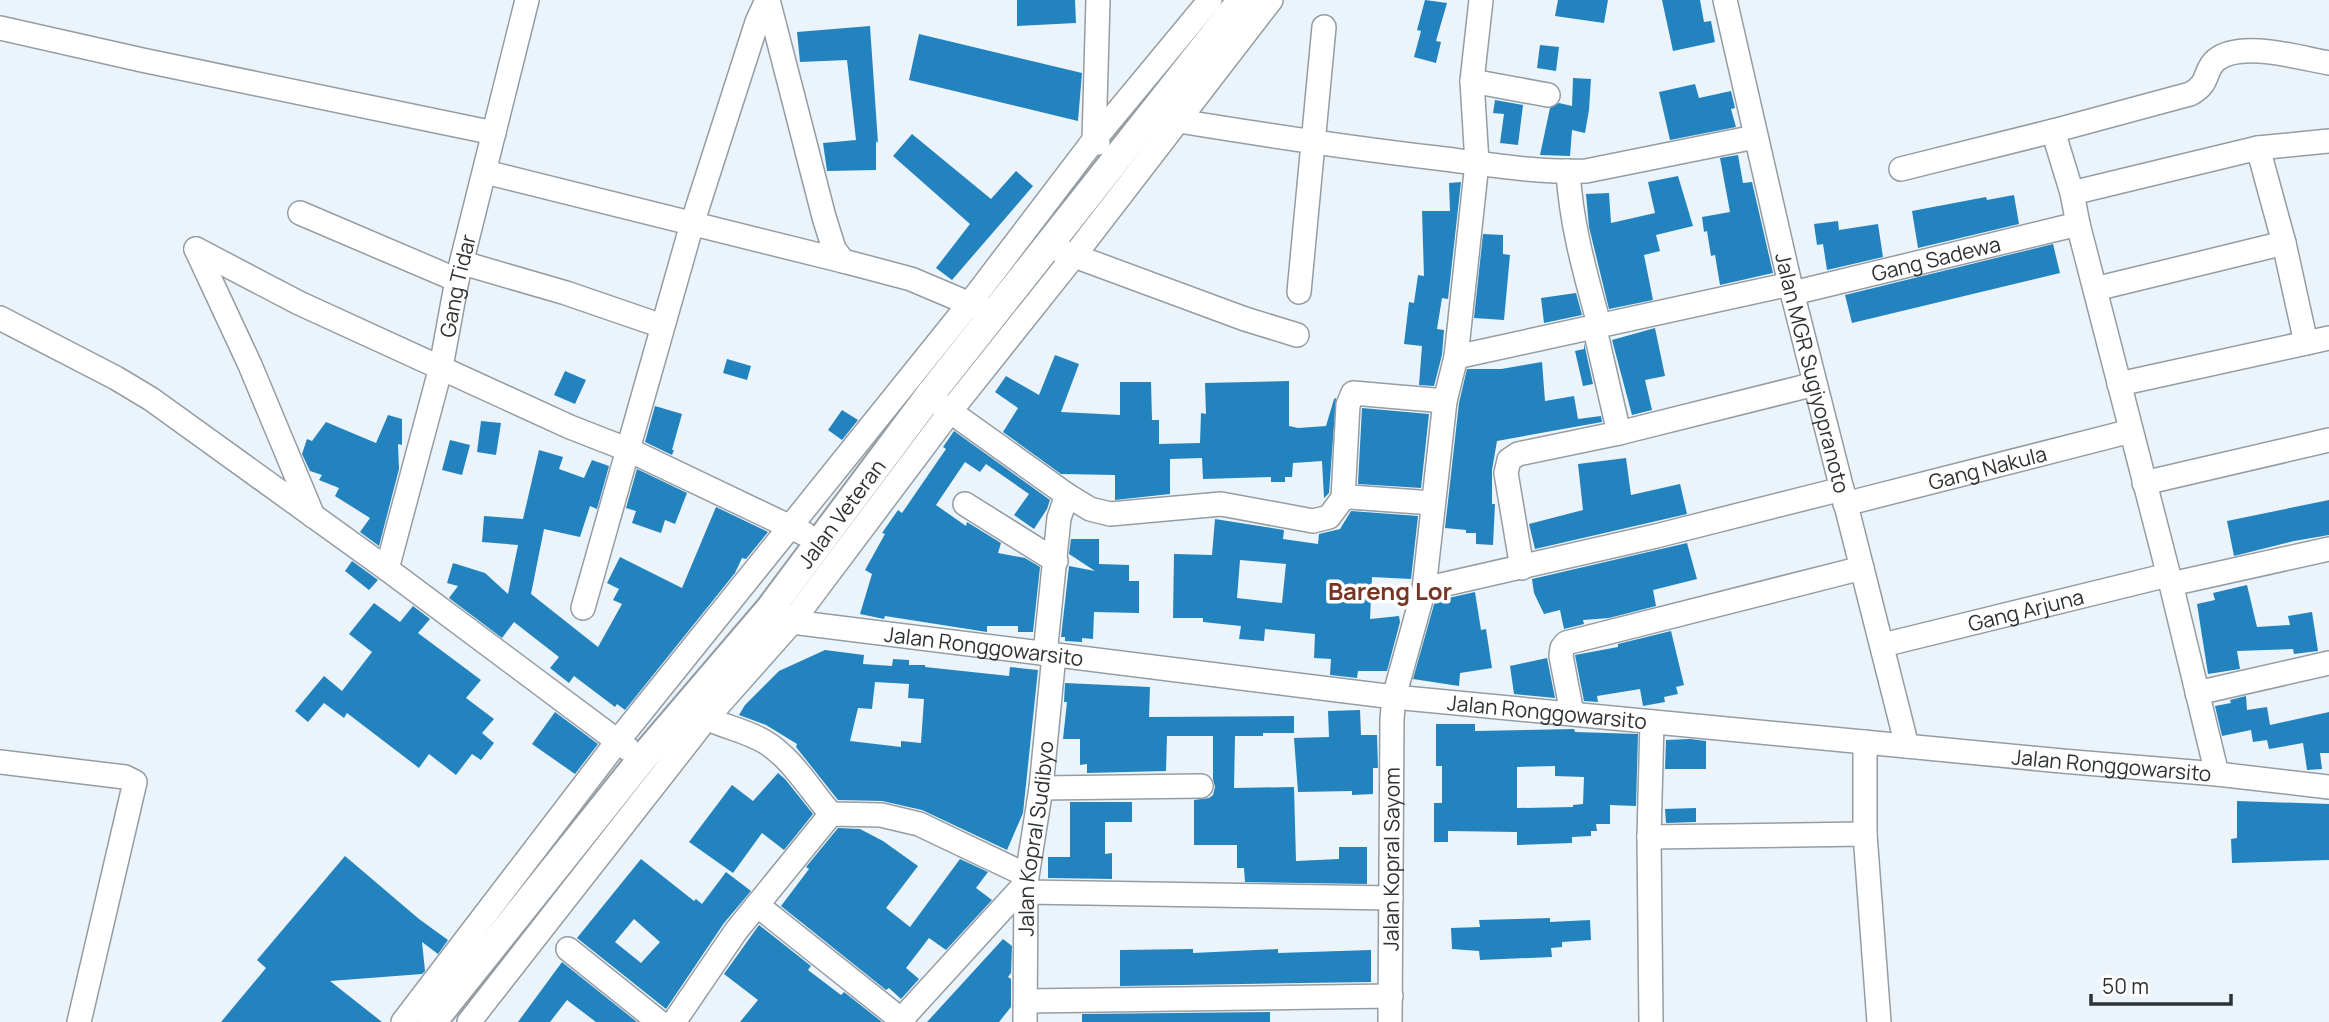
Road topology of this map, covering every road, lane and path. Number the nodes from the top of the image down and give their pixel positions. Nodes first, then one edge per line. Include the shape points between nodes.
1 (527, 0) edge
2 (767, 0) edge
3 (1098, 0) edge
4 (1210, 0) edge
5 (1242, 0) edge
6 (1271, 0) edge
7 (1480, 0) edge
8 (1725, 0) edge
9 (1324, 27) dead end
10 (0, 28) edge
11 (2329, 63) edge
12 (1472, 81) junction
13 (1548, 95) dead end
14 (1169, 112) junction
15 (2053, 131) junction
16 (494, 133) junction
17 (1755, 137) junction
18 (1094, 140) junction
19 (2329, 141) edge
20 (1314, 144) junction
21 (2258, 148) junction
22 (1118, 156) junction
23 (1477, 163) junction
24 (1901, 169) dead end
25 (485, 172) junction
26 (1568, 172) junction
27 (2072, 193) junction
28 (300, 213) dead end
29 (692, 224) junction
30 (2077, 224) junction
31 (2284, 243) junction
32 (1061, 251) junction
33 (844, 261) junction
34 (460, 272) junction
35 (1791, 288) junction
36 (2095, 289) junction
37 (1298, 292) dead end
38 (982, 309) junction
39 (0, 318) edge
40 (1596, 324) junction
41 (662, 326) junction
42 (1297, 335) dead end
43 (2329, 338) edge
44 (2306, 343) junction
45 (1456, 357) junction
46 (441, 367) junction
47 (1815, 384) junction
48 (2119, 384) junction
49 (1446, 401) junction
50 (939, 404) junction
51 (2131, 431) junction
52 (1619, 433) junction
53 (2329, 440) edge
54 (629, 450) junction
55 (2144, 483) junction
56 (1067, 495) junction
57 (1843, 497) junction
58 (1343, 498) junction
59 (1433, 503) junction
60 (965, 504) dead end
61 (313, 517) junction
62 (792, 526) junction
63 (818, 542) junction
64 (2329, 549) edge
65 (1056, 561) junction
66 (1522, 568) junction
67 (1862, 568) junction
68 (387, 569) junction
69 (2169, 579) junction
70 (1424, 589) junction
71 (583, 608) dead end
72 (781, 615) junction
73 (1883, 645) junction
74 (1050, 655) junction
75 (2329, 663) edge
76 (2197, 693) junction
77 (1394, 697) junction
78 (697, 712) junction
79 (1572, 713) junction
80 (1652, 722) junction
81 (617, 742) junction
82 (1865, 742) junction
83 (1907, 746) junction
84 (642, 759) junction
85 (0, 762) edge
86 (2217, 774) junction
87 (1201, 786) dead end
88 (2329, 787) edge
89 (1041, 788) junction
90 (831, 814) junction
91 (1865, 834) junction
92 (1649, 837) junction
93 (1026, 884) junction
94 (1391, 898) junction
95 (757, 905) junction
96 (537, 927) junction
97 (1391, 996) junction
98 (1026, 1012) edge
99 (901, 1021) edge
100 (79, 1022) edge
101 (403, 1022) edge
102 (432, 1022) edge
103 (469, 1022) edge
104 (659, 1022) edge
105 (674, 1022) edge
106 (1390, 1022) edge
107 (1651, 1022) edge
108 (1879, 1022) edge

1 - 16 street, Gang Tidar
2 - 29 street
2 - 33 street via 824,217 834,249
3 - 18 street
4 - 18 street
5 - 14 main road, Jalan Veteran
6 - 14 street
7 - 12 street, Jalan Kopral Sayom
8 - 17 street, Jalan MGR Sugiyopranoto
9 - 20 street
10 - 16 street
11 - 15 street via 2257,51 2231,54 2217,60 2205,83 2190,94
12 - 13 street
12 - 23 street, Jalan Kopral Sayom
14 - 20 street
14 - 22 main road, Jalan Veteran
14 - 32 street
15 - 24 street
15 - 27 street
16 - 25 street, Gang Tidar
17 - 26 street
17 - 35 street, Jalan MGR Sugiyopranoto
18 - 22 street
18 - 38 street
19 - 21 street
20 - 23 street
20 - 37 street
21 - 27 street
21 - 31 street
22 - 32 main road, Jalan Veteran
23 - 26 street
23 - 45 street, Jalan Kopral Sayom
25 - 29 street
25 - 34 street, Gang Tidar
26 - 40 street via 1570,206
27 - 30 street
28 - 34 street
29 - 33 street
29 - 41 street
30 - 35 street, Gang Sadewa
30 - 36 street
31 - 36 street
31 - 44 street
32 - 38 main road, Jalan Veteran
32 - 42 street
32 - 50 street
33 - 38 street via 911,279
34 - 41 street via 566,293
34 - 46 street, Gang Tidar
35 - 40 street, Gang Sadewa
35 - 47 street, Jalan MGR Sugiyopranoto
36 - 48 street
38 - 50 main road, Jalan Veteran
38 - 62 street
39 - 61 street via 139,392
40 - 45 street, Gang Sadewa
40 - 52 street
41 - 54 street
43 - 44 street
44 - 48 street
45 - 49 street, Jalan Kopral Sayom
46 - 54 street
46 - 61 street via 299,303 196,249
46 - 68 street, Gang Tidar
47 - 52 street
47 - 57 street, Jalan MGR Sugiyopranoto
48 - 51 street
49 - 58 street via 1353,393 1348,405
49 - 59 street, Jalan Kopral Sayom
50 - 56 street
50 - 63 main road, Jalan Veteran
50 - 72 street
51 - 55 street
51 - 57 street, Gang Nakula
52 - 66 street via 1508,460
53 - 55 street
54 - 62 street
54 - 71 street
55 - 69 street
56 - 58 street via 1090,509 1110,514 1221,504 1313,522 1329,517
56 - 65 street, Jalan Kopral Sudibyo via 1059,518
57 - 66 street, Gang Nakula
57 - 67 street, Jalan MGR Sugiyopranoto
58 - 59 street
59 - 70 street, Jalan Kopral Sayom
60 - 65 street
61 - 68 street
62 - 63 street
62 - 81 street
63 - 72 main road, Jalan Veteran
64 - 69 street, Gang Arjuna
65 - 74 street, Jalan Kopral Sudibyo
66 - 70 street, Gang Nakula
67 - 73 street, Jalan MGR Sugiyopranoto
67 - 79 street via 1566,643 1561,656
68 - 81 street
69 - 73 street, Gang Arjuna
69 - 76 street
70 - 77 street, Jalan Kopral Sayom
72 - 74 street, Jalan Ronggowarsito
72 - 78 main road, Jalan Veteran
73 - 83 street, Jalan MGR Sugiyopranoto
74 - 77 street, Jalan Ronggowarsito
74 - 89 street, Jalan Kopral Sudibyo
75 - 76 street
76 - 86 street
77 - 79 street, Jalan Ronggowarsito
77 - 94 street, Jalan Kopral Sayom
78 - 84 main road, Jalan Veteran
78 - 90 street via 779,752
78 - 96 street via 629,814
79 - 80 street, Jalan Ronggowarsito
80 - 82 street, Jalan Ronggowarsito
80 - 92 street
81 - 84 street
81 - 96 street
82 - 83 street, Jalan Ronggowarsito
82 - 91 street
83 - 86 street, Jalan Ronggowarsito
84 - 96 main road, Jalan Veteran
85 - 100 street via 135,782
86 - 88 street, Jalan Ronggowarsito
87 - 89 street
89 - 93 street, Jalan Kopral Sudibyo
90 - 93 street via 881,815 919,824
90 - 95 street
91 - 92 street
91 - 108 street
92 - 107 street
93 - 94 street
93 - 98 street, Jalan Kopral Sudibyo
93 - 99 street
94 - 97 street, Jalan Kopral Sayom
95 - 99 street
95 - 105 street
96 - 101 street
96 - 102 main road, Jalan Veteran
96 - 103 street
96 - 104 street
97 - 98 street
97 - 106 street, Jalan Kopral Sayom

